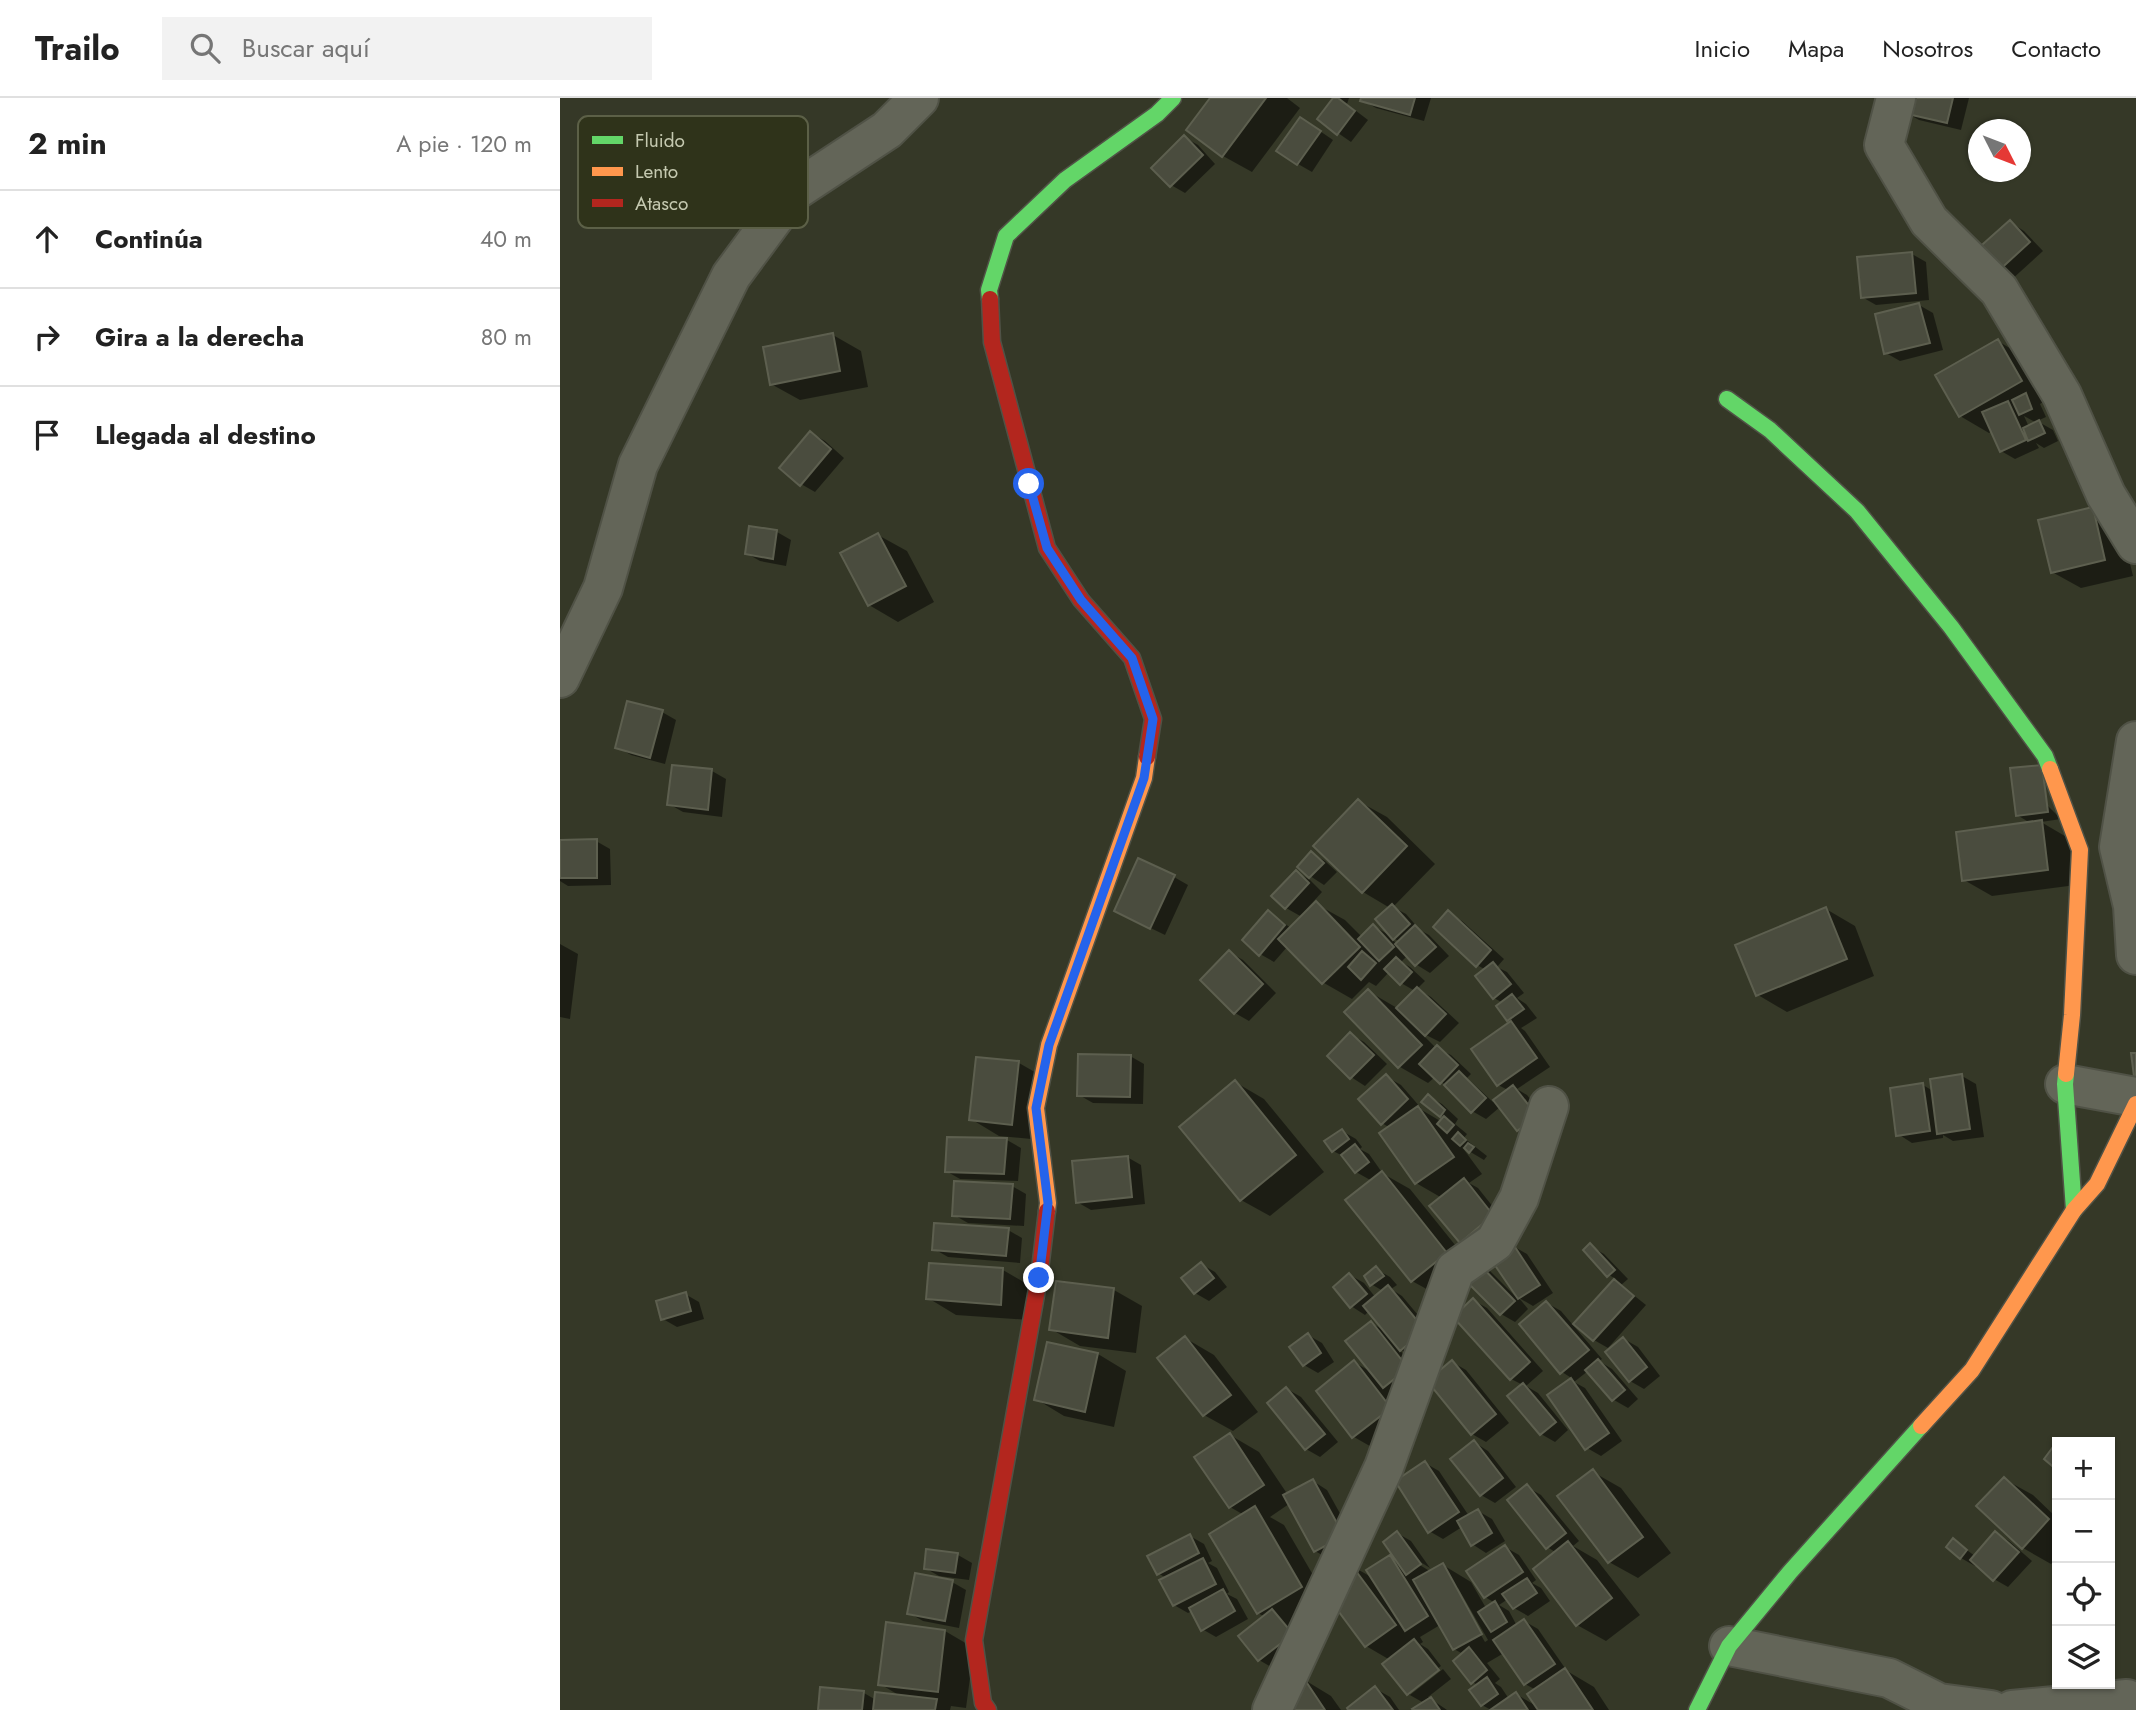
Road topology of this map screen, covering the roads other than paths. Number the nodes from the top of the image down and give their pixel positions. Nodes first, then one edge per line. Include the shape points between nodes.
1 (919, 98) edge
2 (1173, 98) edge
3 (1896, 98) edge
4 (808, 182) edge
5 (766, 228) edge
6 (1727, 399) dead end
7 (2136, 544) edge
8 (560, 678) edge
9 (2136, 741) edge
10 (2136, 955) edge
11 (2065, 1084) junction
12 (2136, 1097) edge
13 (2136, 1104) edge
14 (1549, 1106) dead end
15 (2074, 1210) junction
16 (1729, 1646) junction
17 (2127, 1699) dead end
18 (988, 1710) edge
19 (1272, 1710) edge
20 (1697, 1710) edge
21 (1991, 1710) edge
22 (2012, 1710) edge

1 - 4 street via 887,130
2 - 18 street via 1065,180 1006,236 989,290 992,342 1047,548 1081,600 1132,658 1153,719 1144,778 1049,1045 1036,1108 1048,1203 1039,1278 974,1640 983,1703
3 - 7 street via 1884,145 1929,221 1998,290 2062,395 2106,495
5 - 8 street via 731,276 638,465 603,588
6 - 11 street via 1770,430 1857,511 1951,627 2045,756 2080,850
9 - 10 street via 2119,847 2133,906
11 - 12 street
11 - 15 street
13 - 15 street via 2097,1184
14 - 19 street via 1519,1198 1495,1242 1455,1270 1384,1467
15 - 16 street via 1972,1370
16 - 20 street
16 - 21 street via 1889,1678 1939,1703
17 - 22 street

